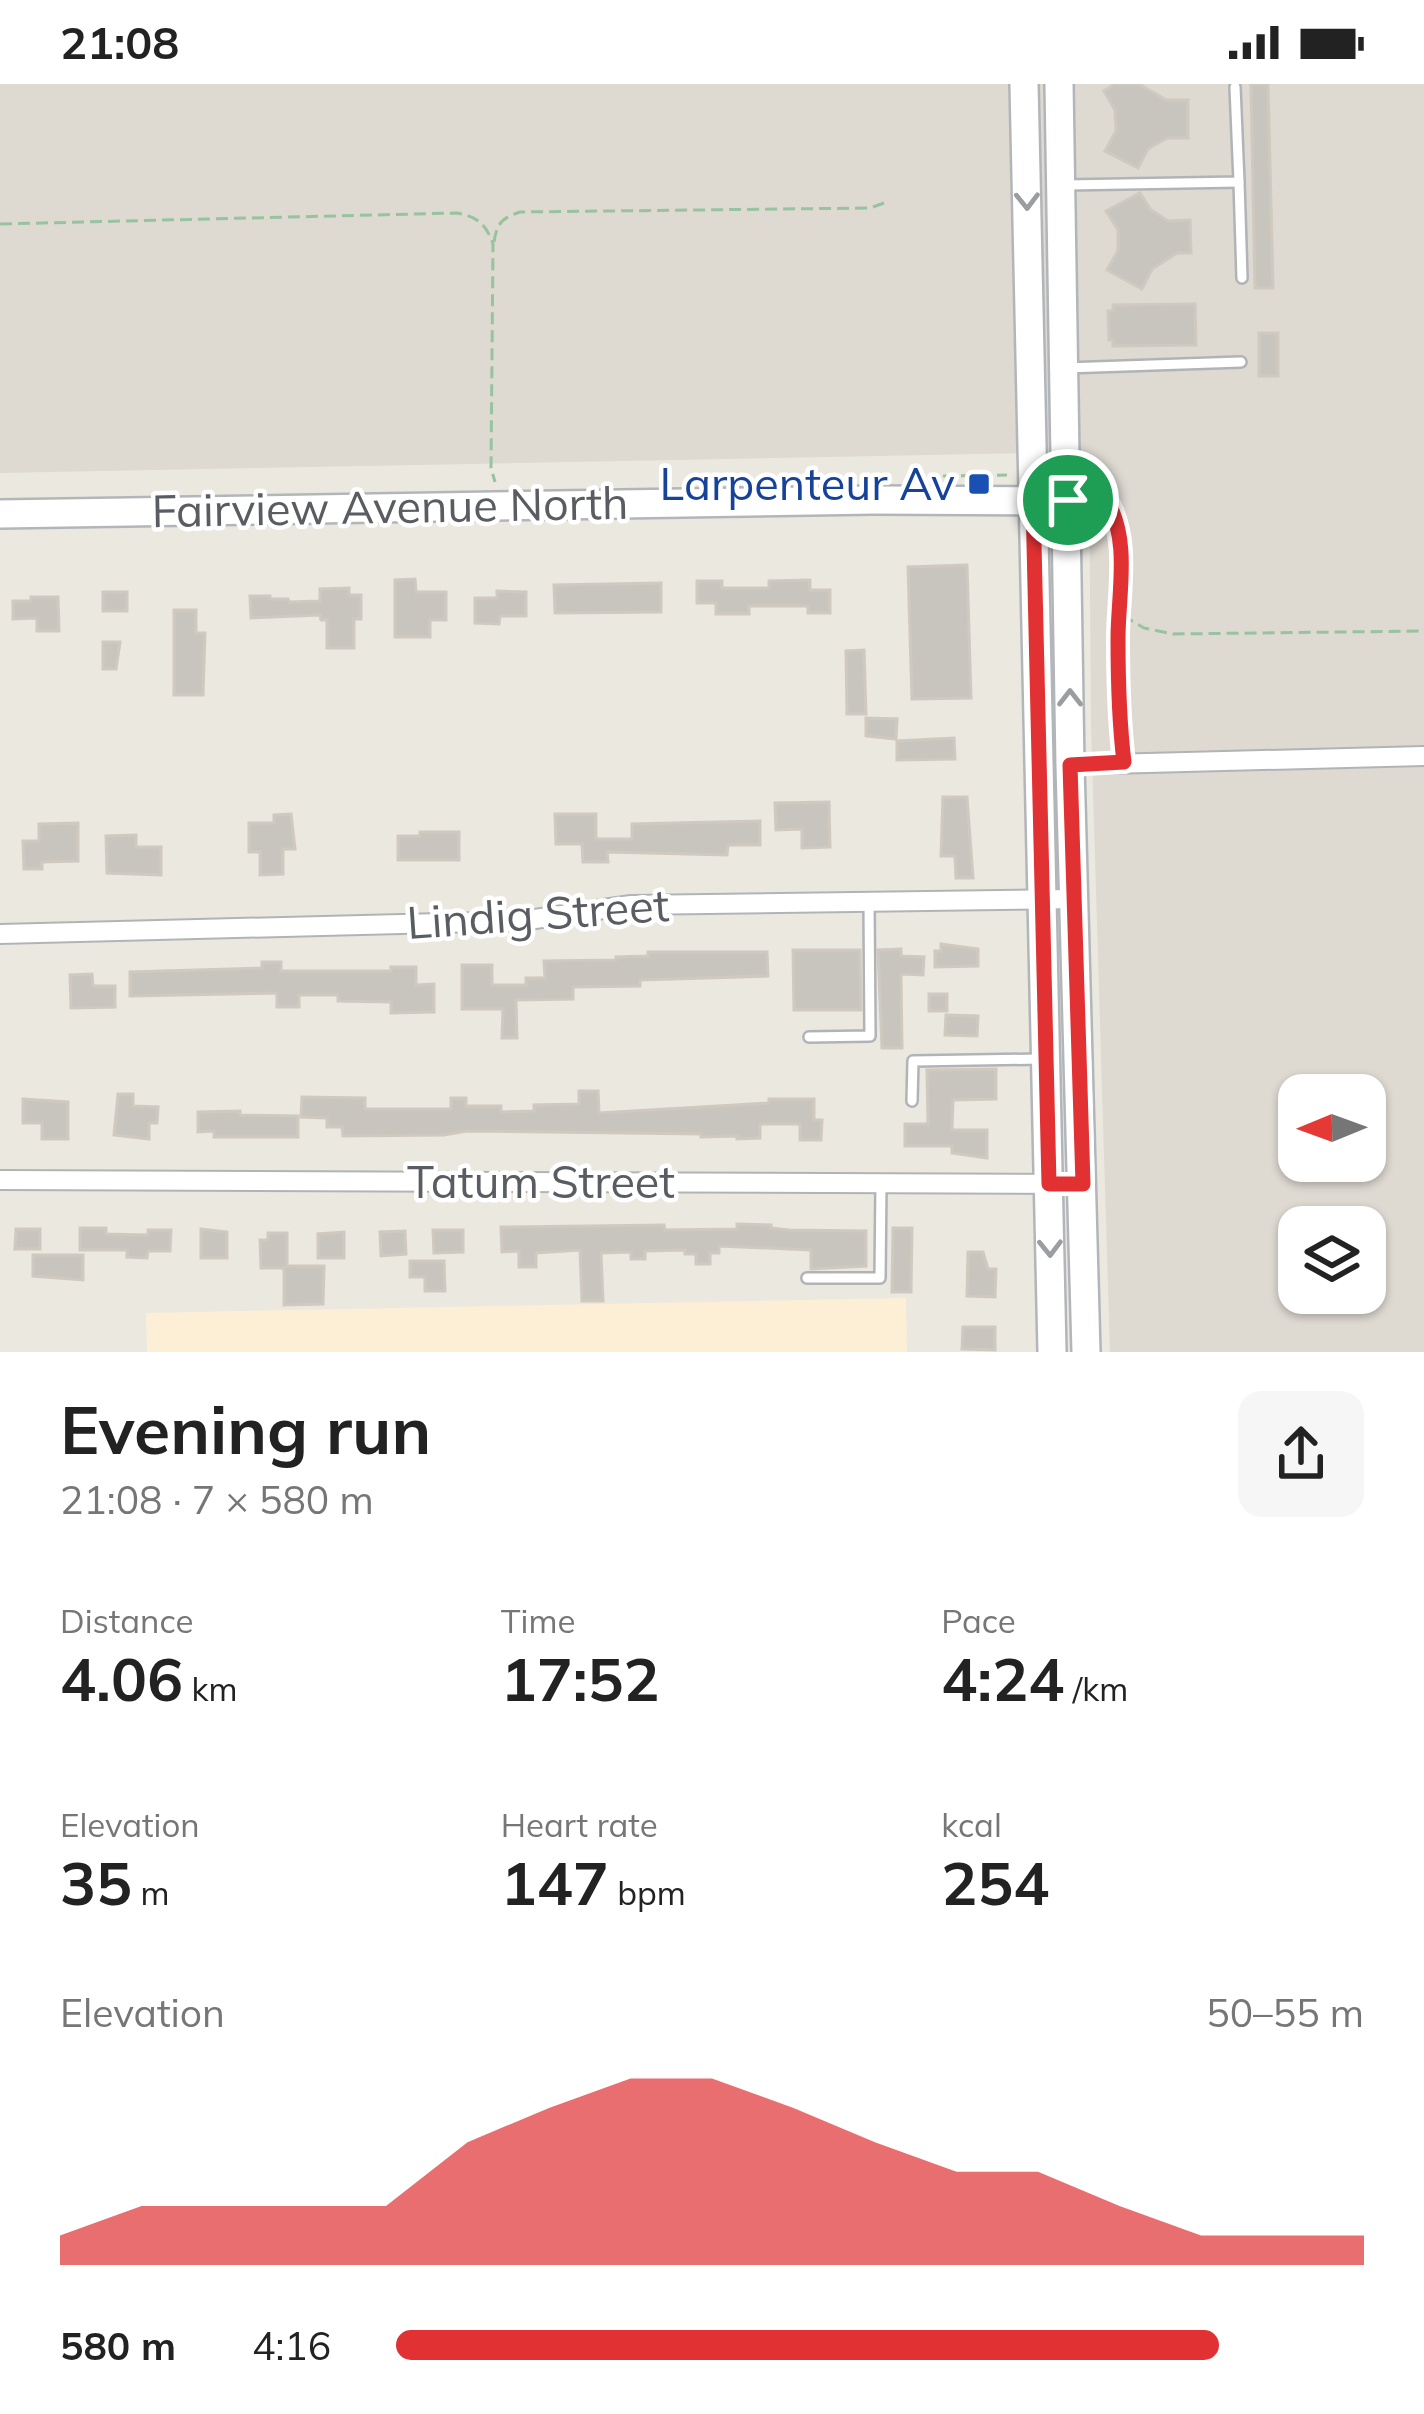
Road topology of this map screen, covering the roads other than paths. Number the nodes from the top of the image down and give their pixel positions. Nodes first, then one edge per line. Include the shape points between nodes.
1 (1024, 84) edge
2 (1059, 84) edge
3 (1235, 87) edge
4 (1238, 182) junction
5 (1061, 185) junction
6 (1242, 278) dead end
7 (1241, 362) dead end
8 (1065, 368) junction
9 (1068, 500) junction
10 (1033, 501) junction
11 (0, 514) edge
12 (1424, 755) edge
13 (1070, 765) junction
14 (1041, 899) junction
15 (1076, 899) junction
16 (869, 902) junction
17 (0, 934) edge
18 (809, 1037) dead end
19 (1046, 1059) junction
20 (912, 1101) dead end
21 (0, 1180) edge
22 (881, 1183) junction
23 (1049, 1184) junction
24 (1083, 1184) junction
25 (807, 1277) dead end
26 (1052, 1352) edge
27 (1086, 1352) edge

1 -> 10 main road
2 - 5 main road
3 - 4 lane
4 - 5 lane
4 - 6 lane
5 - 8 main road
7 - 8 lane
8 - 9 main road
9 - 10 main road, Fairview Avenue North
13 -> 9 main road
10 - 11 main road, Fairview Avenue North
10 - 14 main road
12 - 13 street
13 - 15 main road
14 - 15 street, Lindig Street
14 - 16 street, Lindig Street
14 - 19 main road
15 - 24 main road
16 - 17 street, Lindig Street via 631,905 521,921
16 - 18 lane via 870,1036
19 - 20 lane via 913,1061
19 - 23 main road
21 - 22 street, Tatum Street
22 - 23 street, Tatum Street
22 - 25 lane via 880,1278
23 - 24 street, Tatum Street
23 -> 26 main road
24 - 27 main road

